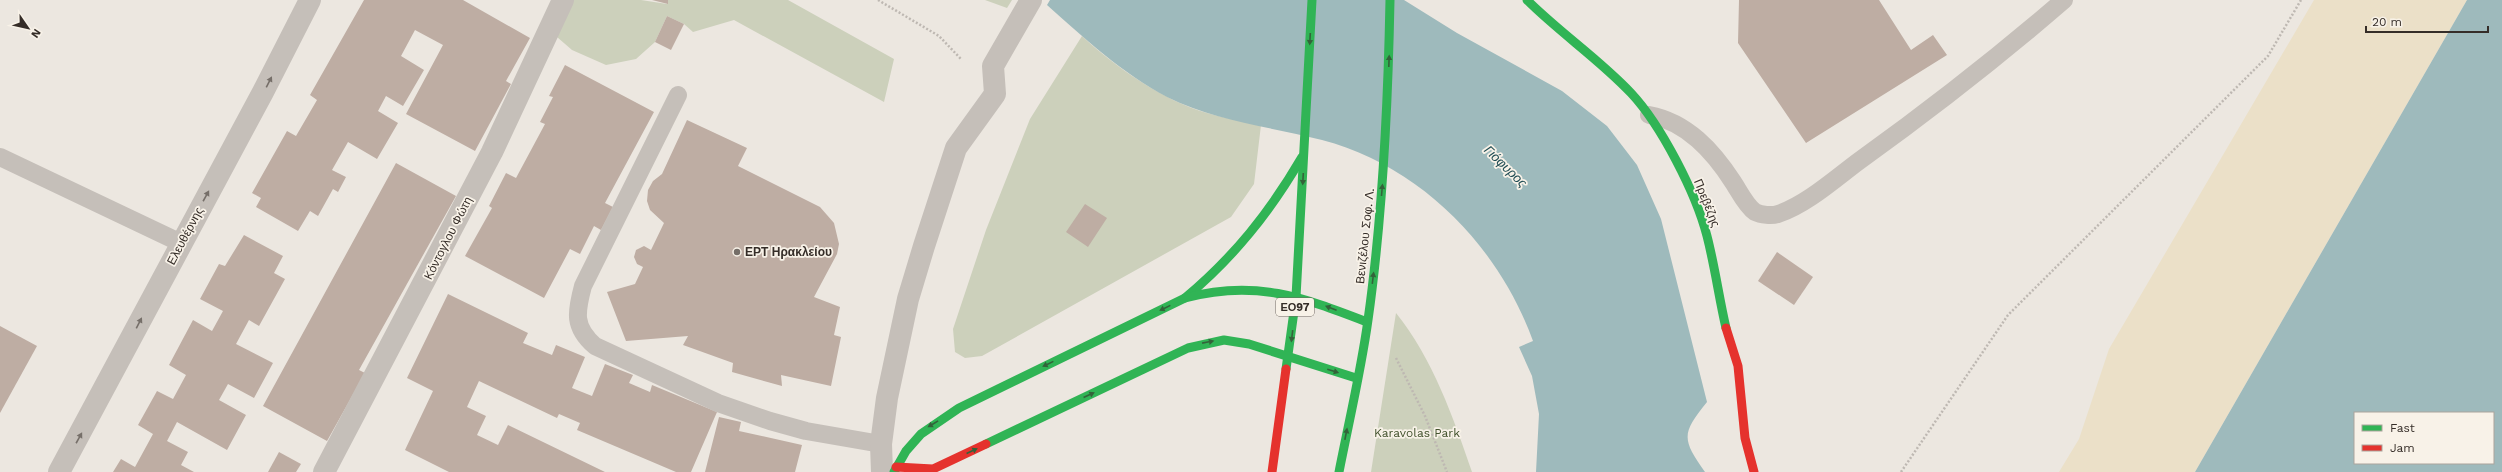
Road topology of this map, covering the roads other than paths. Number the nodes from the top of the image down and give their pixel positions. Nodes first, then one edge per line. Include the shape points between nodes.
1 (310, 0) edge
2 (563, 0) edge
3 (1312, 0) edge
4 (1390, 0) edge
5 (1527, 0) edge
6 (2064, 0) edge
7 (1026, 9) edge
8 (678, 95) dead end
9 (1649, 115) junction
10 (1304, 152) junction
11 (0, 157) edge
12 (181, 243) junction
13 (1296, 297) junction
14 (1185, 298) junction
15 (1368, 322) junction
16 (1289, 358) junction
17 (1356, 378) junction
18 (881, 444) junction
19 (890, 470) edge
20 (328, 471) edge
21 (59, 472) edge
22 (1272, 472) edge
23 (1339, 472) edge
24 (1754, 472) edge

12 -> 1 street, Ελευθέρνης
2 - 20 street, Κόντογλου Φώτη via 489,159
3 -> 10 street, ΕΟ97
15 -> 4 street, Βενιζέλου Σοφ. Λ. via 1387,125
5 - 9 street, Πρεβέζης via 1550,23 1600,62
6 - 9 lane via 1999,56 1922,115 1812,196 1778,214 1764,215 1754,211 1720,162 1689,132 1667,118
7 - 18 street via 993,66 995,94 956,148 908,300 896,353
8 - 18 lane via 582,286 576,310 583,332 595,346 733,408 806,431
9 - 24 street, Πρεβέζης via 1661,133 1692,195 1707,235 1726,327 1738,366 1745,438
10 -> 13 street, ΕΟ97
10 - 14 street via 1279,198 1254,233 1226,264
11 - 12 lane
21 -> 12 street, Ελευθέρνης via 81,435
13 - 14 street via 1239,287 1206,291
15 -> 13 street
13 -> 16 street, ΕΟ97
14 -> 19 street via 959,408 926,428
15 - 17 street, Βενιζέλου Σοφ. Λ.
16 -> 17 street
19 -> 16 street via 932,469 1181,351 1201,344 1224,340 1236,341
16 - 22 street, ΕΟ97
23 -> 17 street, Βενιζέλου Σοφ. Λ.
18 - 19 street

